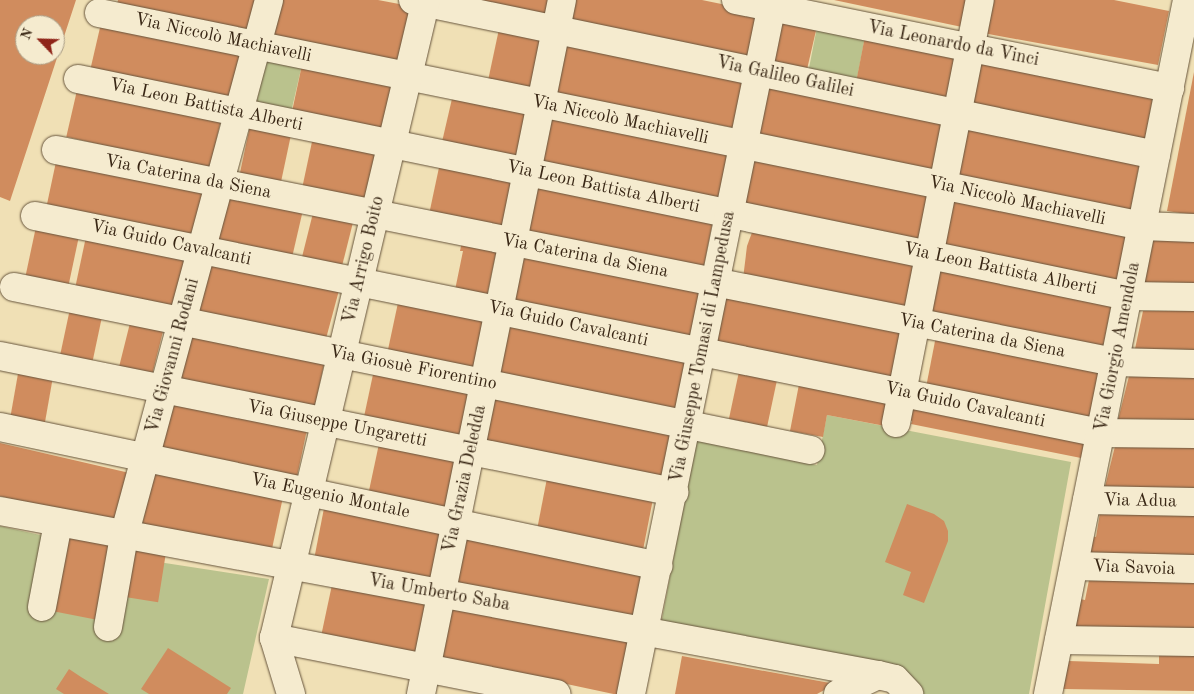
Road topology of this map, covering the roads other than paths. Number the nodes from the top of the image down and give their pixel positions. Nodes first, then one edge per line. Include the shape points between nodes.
1 (269, 0) edge
2 (562, 0) edge
3 (736, 0) edge
4 (980, 0) edge
5 (1187, 0) edge
6 (421, 1) edge
7 (772, 4) edge
8 (98, 13) dead end
9 (556, 30) junction
10 (257, 45) junction
11 (972, 48) junction
12 (758, 72) junction
13 (408, 76) junction
14 (78, 79) dead end
15 (1170, 88) junction
16 (541, 104) junction
17 (239, 112) junction
18 (958, 114) junction
19 (392, 144) junction
20 (744, 145) junction
21 (56, 150) dead end
22 (1156, 154) junction
23 (527, 172) junction
24 (220, 183) junction
25 (944, 186) junction
26 (730, 213) junction
27 (374, 214) junction
28 (35, 216) dead end
29 (1142, 226) junction
30 (1194, 228) edge
31 (513, 242) junction
32 (202, 250) junction
33 (930, 255) junction
34 (358, 282) junction
35 (716, 282) junction
36 (14, 287) dead end
37 (1128, 296) junction
38 (1194, 297) edge
39 (499, 310) junction
40 (182, 321) junction
41 (916, 322) junction
42 (702, 352) junction
43 (341, 353) junction
44 (0, 356) edge
45 (1114, 362) junction
46 (1194, 364) edge
47 (485, 382) junction
48 (164, 390) junction
49 (902, 392) junction
50 (325, 421) junction
51 (688, 423) junction
52 (896, 423) dead end
53 (0, 427) edge
54 (1100, 432) junction
55 (1194, 434) edge
56 (811, 450) dead end
57 (471, 451) junction
58 (146, 457) junction
59 (308, 491) junction
60 (674, 492) junction
61 (1087, 500) junction
62 (1194, 502) edge
63 (0, 511) edge
64 (58, 523) junction
65 (456, 523) junction
66 (124, 536) junction
67 (659, 566) junction
68 (1074, 566) junction
69 (290, 567) junction
70 (1194, 570) edge
71 (442, 592) junction
72 (42, 607) dead end
73 (108, 628) dead end
74 (646, 632) junction
75 (274, 638) junction
76 (1059, 640) junction
77 (1194, 642) edge
78 (878, 675) junction
79 (424, 682) edge
80 (291, 694) edge
81 (556, 694) edge
82 (630, 694) edge
83 (838, 694) edge
84 (909, 694) edge
85 (1048, 694) edge

1 - 10 street, Via Giovanni Rodani
2 - 9 street, Via Grazia Deledda
3 - 7 street, Via Leonardo da Vinci
4 - 11 street
5 - 15 street, Via Giorgio Amendola
6 - 9 street, Via Galileo Galilei
6 - 13 street, Via Arrigo Boito
7 - 11 street, Via Leonardo da Vinci
7 - 12 street, Via Giuseppe Tomasi di Lampedusa
8 - 10 street, Via Niccolò Machiavelli
9 - 12 street, Via Galileo Galilei
9 - 16 street, Via Grazia Deledda
10 - 13 street, Via Niccolò Machiavelli
10 - 17 street, Via Giovanni Rodani
11 - 15 street, Via Leonardo da Vinci
11 - 18 street
12 - 18 street, Via Galileo Galilei
12 - 20 street, Via Giuseppe Tomasi di Lampedusa
13 - 16 street, Via Niccolò Machiavelli
13 - 19 street, Via Arrigo Boito
14 - 17 street, Via Leon Battista Alberti
15 - 22 street, Via Giorgio Amendola
16 - 20 street, Via Niccolò Machiavelli
16 - 23 street, Via Grazia Deledda
17 - 19 street, Via Leon Battista Alberti
17 - 24 street, Via Giovanni Rodani
18 - 22 street, Via Galileo Galilei
18 - 25 street
19 - 23 street, Via Leon Battista Alberti
19 - 27 street, Via Arrigo Boito
20 - 25 street, Via Niccolò Machiavelli
20 - 26 street, Via Giuseppe Tomasi di Lampedusa
21 - 24 street, Via Caterina da Siena
22 - 29 street, Via Giorgio Amendola
23 - 26 street, Via Leon Battista Alberti
23 - 31 street, Via Grazia Deledda
24 - 27 street, Via Caterina da Siena
24 - 32 street, Via Giovanni Rodani
25 - 29 street, Via Niccolò Machiavelli
25 - 33 street
26 - 33 street, Via Leon Battista Alberti
26 - 35 street, Via Giuseppe Tomasi di Lampedusa
27 - 31 street, Via Caterina da Siena
27 - 34 street, Via Arrigo Boito
28 - 32 street, Via Guido Cavalcanti
29 - 30 street, Via Niccolò Machiavelli
29 - 37 street, Via Giorgio Amendola
31 - 35 street, Via Caterina da Siena
31 - 39 street, Via Grazia Deledda
32 - 34 street, Via Guido Cavalcanti
32 - 40 street, Via Giovanni Rodani
33 - 37 street, Via Leon Battista Alberti
33 - 41 street
34 - 39 street, Via Guido Cavalcanti
34 - 43 street, Via Arrigo Boito
35 - 41 street, Via Caterina da Siena
35 - 42 street, Via Giuseppe Tomasi di Lampedusa
36 - 40 street, Via Giosuè Fiorentino
37 - 38 street, Via Leon Battista Alberti
37 - 45 street, Via Giorgio Amendola
39 - 42 street, Via Guido Cavalcanti
39 - 47 street, Via Grazia Deledda
40 - 43 street, Via Giosuè Fiorentino
40 - 48 street, Via Giovanni Rodani
41 - 45 street, Via Caterina da Siena
41 - 49 street
42 - 49 street, Via Guido Cavalcanti
42 - 51 street, Via Giuseppe Tomasi di Lampedusa
43 - 47 street, Via Giosuè Fiorentino
43 - 50 street, Via Arrigo Boito
44 - 48 street, Via Giuseppe Ungaretti
45 - 46 street, Via Caterina da Siena
45 - 54 street, Via Giorgio Amendola
47 - 51 street, Via Giosuè Fiorentino
47 - 57 street, Via Grazia Deledda
48 - 50 street, Via Giuseppe Ungaretti
48 - 58 street, Via Giovanni Rodani
49 - 52 street
49 - 54 street, Via Guido Cavalcanti
50 - 57 street, Via Giuseppe Ungaretti
50 - 59 street, Via Arrigo Boito
51 - 56 street, Via Giosuè Fiorentino
51 - 60 street, Via Giuseppe Tomasi di Lampedusa
53 - 58 street, Via Eugenio Montale
54 - 55 street, Via Guido Cavalcanti
54 - 61 street, Via Giorgio Amendola
57 - 60 street, Via Giuseppe Ungaretti
57 - 65 street, Via Grazia Deledda
58 - 59 street, Via Eugenio Montale
58 - 66 street, Via Giovanni Rodani
59 - 65 street, Via Eugenio Montale
59 - 69 street, Via Arrigo Boito
60 - 67 street, Via Giuseppe Tomasi di Lampedusa
61 - 62 street, Via Adua
61 - 68 street, Via Giorgio Amendola
63 - 64 street, Via Umberto Saba
64 - 66 street, Via Umberto Saba
64 - 72 street
65 - 67 street, Via Eugenio Montale
65 - 71 street, Via Grazia Deledda
66 - 69 street, Via Umberto Saba
66 - 73 street, Via Giovanni Rodani
67 - 74 street, Via Giuseppe Tomasi di Lampedusa
68 - 70 street, Via Savoia
68 - 76 street, Via Giorgio Amendola
69 - 71 street, Via Umberto Saba
69 - 75 street, Via Arrigo Boito
71 - 74 street, Via Umberto Saba
71 - 79 street, Via Grazia Deledda
74 - 78 street, Via Umberto Saba
74 - 82 street, Via Giuseppe Tomasi di Lampedusa
75 - 79 street
75 - 80 street, Via Arrigo Boito
76 - 77 street
76 - 85 street, Via Giorgio Amendola
78 - 83 street
78 - 84 street, Via Umberto Saba via 896,679
79 - 81 street

